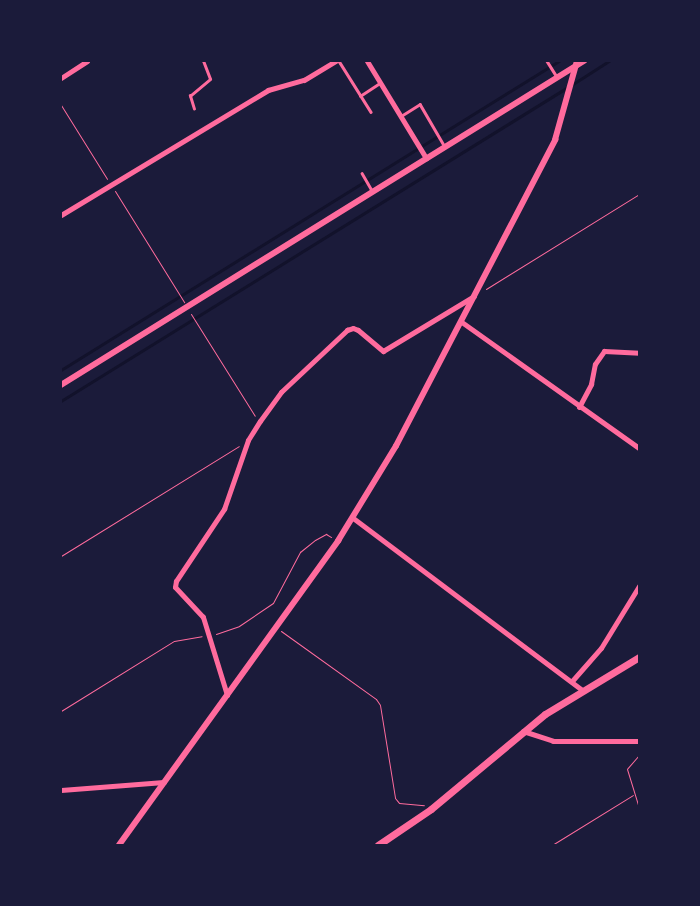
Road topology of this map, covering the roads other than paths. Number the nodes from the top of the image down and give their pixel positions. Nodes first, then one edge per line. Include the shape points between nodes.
1 (87, 61) edge
2 (202, 61) edge
3 (338, 61) edge
4 (367, 61) edge
5 (584, 61) edge
6 (548, 62) edge
7 (330, 63) edge
8 (577, 64) edge
9 (61, 78) edge
10 (557, 78) junction
11 (380, 83) junction
12 (360, 96) junction
13 (194, 109) dead end
14 (371, 112) dead end
15 (401, 116) junction
16 (445, 147) junction
17 (426, 158) junction
18 (362, 174) dead end
19 (373, 192) junction
20 (61, 215) edge
21 (477, 294) junction
22 (463, 323) junction
23 (639, 354) edge
24 (61, 385) edge
25 (579, 407) junction
26 (639, 448) edge
27 (353, 518) junction
28 (639, 586) edge
29 (639, 657) edge
30 (572, 681) junction
31 (582, 690) junction
32 (228, 695) junction
33 (523, 731) junction
34 (639, 741) edge
35 (164, 782) junction
36 (61, 790) edge
37 (119, 845) edge
38 (378, 845) edge

1 - 9 street
2 - 13 lane via 210,78 190,96
3 - 7 street
3 - 12 lane
4 - 11 street
5 - 8 street
6 - 10 lane
7 - 20 street via 304,80 268,90
8 - 10 street
8 - 21 street via 555,140
10 - 16 street
11 - 12 lane
11 - 15 street
12 - 14 lane
15 - 16 lane via 420,104
15 - 17 street
16 - 17 street
17 - 19 street
18 - 19 lane
19 - 24 street
21 - 22 street
21 - 32 street via 383,351 358,330 347,330 281,392 248,440 224,509 176,580 175,587 203,616
22 - 25 street
22 - 27 street
23 - 25 street via 604,351 595,364 591,384
25 - 26 street
27 - 30 street
27 - 32 street
28 - 30 street via 601,648
29 - 31 main road
30 - 31 street
31 - 33 main road
32 - 35 street
33 - 34 street via 553,741
33 - 38 main road via 431,809
35 - 36 street
35 - 37 street

